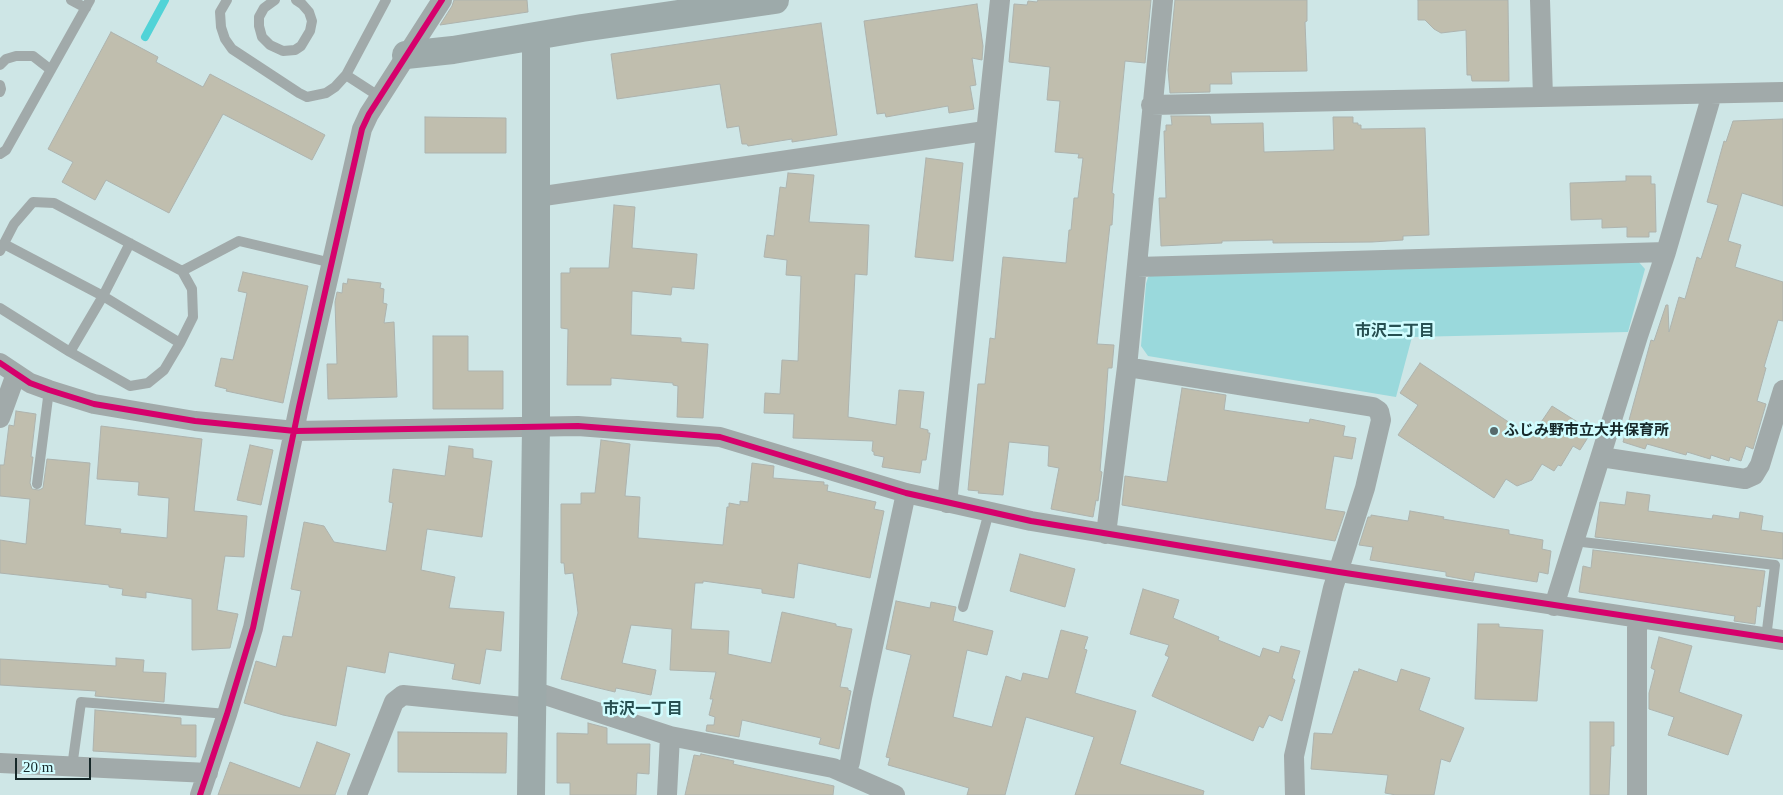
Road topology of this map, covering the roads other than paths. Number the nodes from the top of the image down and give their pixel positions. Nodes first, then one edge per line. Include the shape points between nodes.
1 (71, 0) edge
2 (227, 0) edge
3 (275, 0) edge
4 (386, 0) edge
5 (442, 0) edge
6 (775, 0) edge
7 (1000, 0) edge
8 (1163, 0) edge
9 (1540, 0) edge
10 (301, 1) edge
11 (88, 4) edge
12 (536, 36) junction
13 (406, 55) junction
14 (0, 64) edge
15 (51, 70) junction
16 (346, 75) junction
17 (0, 85) edge
18 (0, 92) edge
19 (1783, 92) edge
20 (1712, 94) junction
21 (380, 97) junction
22 (1543, 97) junction
23 (1151, 105) junction
24 (985, 131) junction
25 (0, 154) edge
26 (537, 197) junction
27 (130, 243) junction
28 (2, 248) edge
29 (1666, 252) junction
30 (332, 263) junction
31 (1137, 267) junction
32 (182, 271) junction
33 (103, 296) junction
34 (0, 308) edge
35 (180, 343) junction
36 (70, 352) junction
37 (1127, 367) junction
38 (8, 368) edge
39 (49, 390) junction
40 (1783, 390) edge
41 (0, 418) edge
42 (536, 427) junction
43 (295, 431) junction
44 (1600, 457) junction
45 (37, 484) dead end
46 (906, 494) junction
47 (947, 503) junction
48 (989, 512) junction
49 (1106, 534) junction
50 (1574, 541) junction
51 (1339, 572) junction
52 (1554, 606) junction
53 (963, 607) dead end
54 (1637, 618) junction
55 (1774, 639) edge
56 (533, 699) junction
57 (228, 714) junction
58 (670, 736) junction
59 (0, 763) edge
60 (72, 767) junction
61 (208, 773) junction
62 (846, 773) junction
63 (200, 795) edge
64 (357, 795) edge
65 (531, 795) edge
66 (667, 795) edge
67 (895, 795) edge
68 (1295, 795) edge
69 (1637, 795) edge

1 - 11 lane
2 - 16 lane via 220,12 221,27 228,44 299,93 307,97 326,93
3 - 10 lane via 259,16 259,26 262,37 283,51 301,46 310,31 312,21
4 - 16 lane
5 - 13 street
6 - 12 street
7 - 24 street
8 - 23 street
9 - 22 street
11 - 15 lane
12 - 13 street
12 - 26 street
13 - 21 street
14 - 15 lane via 16,56 33,56
15 - 25 lane via 6,150
16 - 21 lane
17 - 18 lane
19 - 20 street
20 - 22 street
20 - 29 street
21 - 30 street via 362,129
22 - 23 street
23 - 31 street
24 - 26 street
24 - 47 street
26 - 42 street
27 - 28 lane via 54,203 33,202 14,224
27 - 32 lane
27 - 33 lane
28 - 33 lane
29 - 31 street
29 - 44 street
30 - 32 lane via 239,241
30 - 43 street
31 - 37 street
32 - 35 lane via 192,289 193,317
33 - 35 lane
33 - 36 lane
34 - 36 lane
35 - 36 lane via 164,370 148,383 130,386
37 - 49 street
37 - 51 street via 1372,406 1379,411 1381,420 1365,488
38 - 39 street
38 - 41 street
39 - 43 street via 94,404 189,420
39 - 45 lane
40 - 44 street via 1760,465 1754,475 1745,479
42 - 43 street
42 - 46 street via 578,426 720,437
42 - 56 street
43 - 57 street via 253,628
44 - 50 street
46 - 47 street
46 - 62 street
47 - 48 street
48 - 49 street
48 - 53 lane
49 - 51 street
50 - 52 street
50 - 55 lane via 1775,565
51 - 52 street
51 - 68 street via 1294,756
52 - 54 street
54 - 55 street
54 - 69 street
56 - 58 street
56 - 64 street via 403,695 394,702
56 - 65 street
57 - 60 lane via 81,702
57 - 61 street
58 - 62 street
58 - 66 street
59 - 60 street
60 - 61 street
61 - 63 street
62 - 67 street

